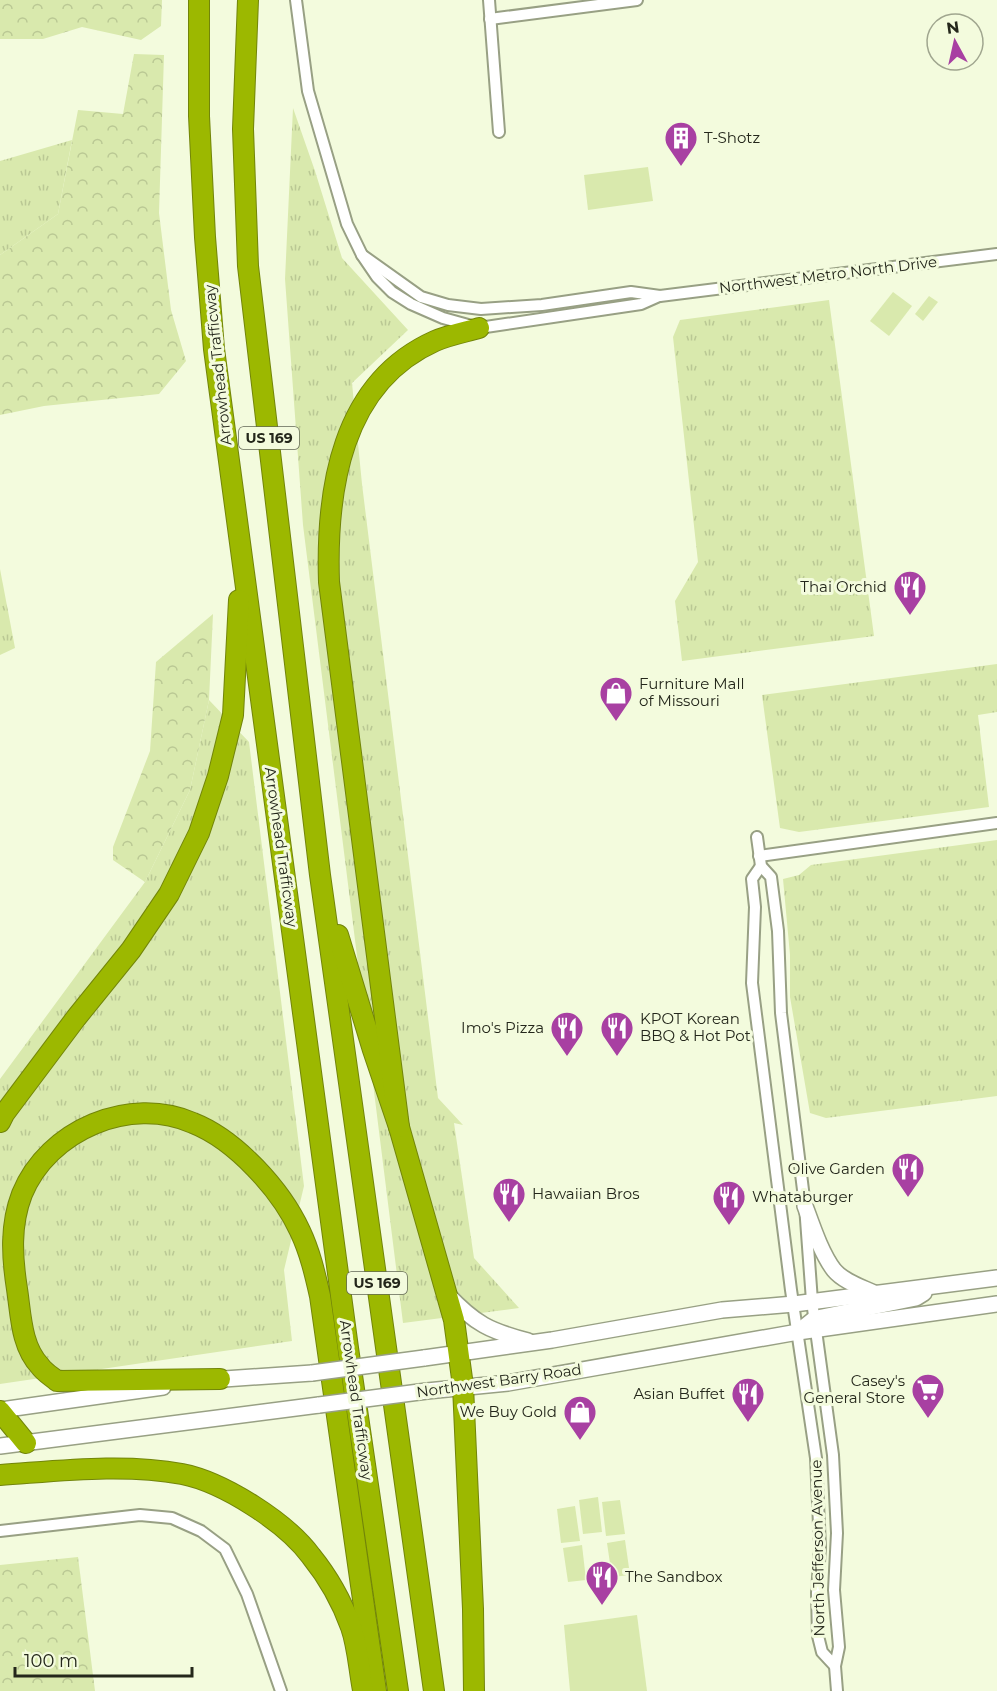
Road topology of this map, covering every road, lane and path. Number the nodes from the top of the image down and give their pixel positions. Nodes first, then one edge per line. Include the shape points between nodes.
1 (200, 0) edge
2 (248, 0) edge
3 (296, 0) edge
4 (489, 0) edge
5 (637, 0) edge
6 (490, 19) junction
7 (499, 132) dead end
8 (997, 254) edge
9 (362, 255) junction
10 (660, 296) junction
11 (480, 318) junction
12 (241, 552) junction
13 (997, 823) edge
14 (757, 837) dead end
15 (760, 861) junction
16 (320, 875) junction
17 (0, 1122) edge
18 (399, 1126) junction
19 (805, 1206) junction
20 (997, 1278) edge
21 (940, 1285) junction
22 (874, 1293) junction
23 (447, 1294) junction
24 (812, 1301) junction
25 (794, 1304) junction
26 (997, 1304) edge
27 (815, 1324) junction
28 (798, 1332) junction
29 (534, 1343) junction
30 (460, 1354) junction
31 (220, 1379) junction
32 (463, 1386) junction
33 (0, 1411) edge
34 (26, 1443) junction
35 (0, 1446) edge
36 (0, 1474) edge
37 (0, 1531) edge
38 (835, 1666) junction
39 (281, 1691) edge
40 (363, 1691) edge
41 (376, 1691) edge
42 (398, 1691) edge
43 (434, 1691) edge
44 (474, 1691) edge
45 (837, 1691) edge

1 - 12 highway, Arrowhead Trafficway / US 169 via 199,116 205,237 214,349
2 - 16 highway, US 169 via 243,129 248,266
3 - 9 street via 309,91 347,224
4 - 6 street
5 - 6 street
6 - 7 street
8 - 10 street, Northwest Metro North Drive
9 - 11 street via 421,297
9 - 11 street via 376,277 411,304 443,318
10 - 11 street, Northwest Metro North Drive via 641,304
10 - 11 street, Northwest Metro North Drive via 631,292
11 - 18 highway via 408,357 386,374 367,399 353,423 335,477 328,544 329,582
12 - 17 highway via 233,715 199,832 169,894 131,951
12 - 42 highway, Arrowhead Trafficway / US 169
13 - 15 street
14 - 15 street
15 - 19 street, North Jefferson Avenue via 771,877 778,931 781,1013
15 - 25 street, North Jefferson Avenue via 752,879 752,983
16 - 18 highway
16 - 43 highway, US 169
18 - 23 highway
19 - 22 main road via 834,1270
19 - 24 street, North Jefferson Avenue
20 - 21 main road
21 - 22 main road
21 - 27 main road via 916,1298 832,1314
22 - 24 main road
23 - 29 main road via 481,1325
23 - 30 highway
24 - 25 main road
24 - 27 street, North Jefferson Avenue
25 - 28 street, North Jefferson Avenue
25 - 29 main road via 722,1310
26 - 27 main road
27 - 28 main road
27 - 38 street, North Jefferson Avenue via 836,1495 834,1590 839,1647
28 - 32 main road, Northwest Barry Road via 530,1379
28 - 38 street, North Jefferson Avenue via 819,1492 819,1636 822,1652
29 - 30 main road
30 - 31 main road, bridge
30 - 32 highway
31 - 33 main road
31 - 41 highway via 57,1381 30,1352 15,1272 12,1238 16,1214 34,1173 70,1136 104,1120 142,1113 193,1122 242,1154 262,1175 300,1230 320,1296
32 - 34 main road, Northwest Barry Road, bridge
32 - 44 highway
33 - 34 highway
34 - 35 main road, Northwest Barry Road
36 - 40 highway via 87,1470 183,1474 237,1496 289,1533 334,1588 352,1629
37 - 39 street via 140,1515 172,1518 201,1531 225,1549 247,1594
38 - 45 street, North Jefferson Avenue

